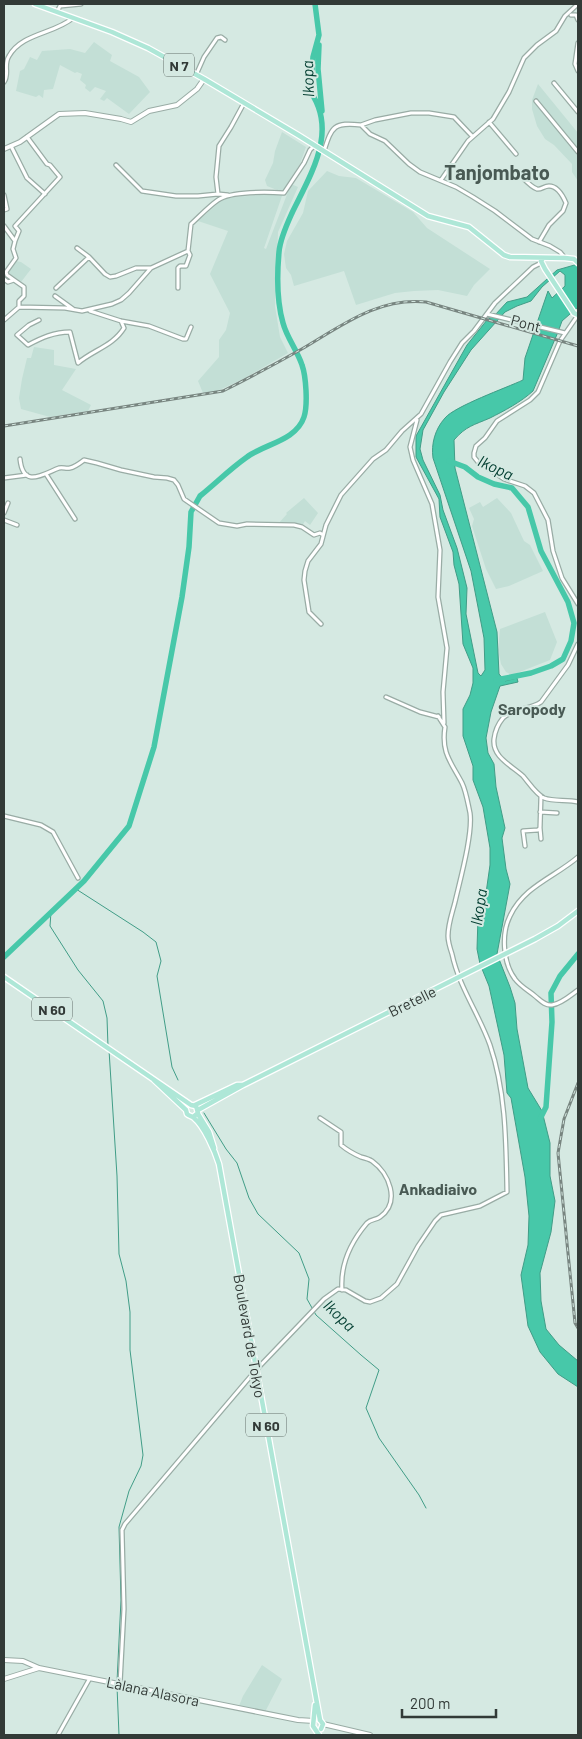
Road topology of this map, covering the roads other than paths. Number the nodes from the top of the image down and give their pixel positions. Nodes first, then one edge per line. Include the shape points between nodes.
1 (35, 4) edge
2 (81, 4) edge
3 (578, 4) edge
4 (57, 12) junction
5 (571, 16) dead end
6 (74, 18) junction
7 (578, 20) edge
8 (225, 40) dead end
9 (578, 42) edge
10 (578, 71) edge
11 (196, 74) junction
12 (204, 79) junction
13 (4, 82) edge
14 (554, 83) dead end
15 (536, 101) dead end
16 (244, 103) junction
17 (578, 112) edge
18 (489, 122) junction
19 (361, 125) junction
20 (27, 137) junction
21 (473, 137) junction
22 (11, 146) junction
23 (320, 148) junction
24 (4, 149) edge
25 (578, 152) edge
26 (516, 154) dead end
27 (116, 165) dead end
28 (521, 176) dead end
29 (441, 180) junction
30 (45, 194) junction
31 (218, 194) junction
32 (4, 195) edge
33 (229, 196) junction
34 (4, 210) edge
35 (4, 226) edge
36 (15, 241) junction
37 (539, 242) junction
38 (77, 248) dead end
39 (188, 251) junction
40 (578, 255) edge
41 (90, 257) junction
42 (565, 258) junction
43 (574, 259) junction
44 (542, 260) junction
45 (578, 263) edge
46 (151, 268) junction
47 (4, 280) edge
48 (14, 280) junction
49 (56, 288) dead end
50 (178, 288) dead end
51 (55, 296) dead end
52 (19, 307) junction
53 (73, 309) junction
54 (82, 311) junction
55 (487, 314) junction
56 (577, 314) edge
57 (4, 320) edge
58 (40, 320) dead end
59 (121, 321) junction
60 (190, 327) dead end
61 (565, 333) junction
62 (417, 419) junction
63 (408, 426) junction
64 (414, 430) junction
65 (20, 459) dead end
66 (46, 474) junction
67 (27, 475) junction
68 (4, 478) edge
69 (8, 503) dead end
70 (4, 513) edge
71 (75, 519) dead end
72 (4, 520) edge
73 (17, 525) dead end
74 (323, 535) junction
75 (578, 604) edge
76 (321, 624) dead end
77 (578, 644) edge
78 (386, 697) dead end
79 (438, 716) junction
80 (541, 796) junction
81 (578, 802) edge
82 (540, 812) junction
83 (557, 813) dead end
84 (4, 816) edge
85 (540, 828) junction
86 (541, 839) dead end
87 (524, 846) dead end
88 (578, 857) edge
89 (78, 878) dead end
90 (578, 911) edge
91 (504, 955) junction
92 (4, 977) edge
93 (459, 978) junction
94 (578, 990) edge
95 (154, 1080) junction
96 (186, 1110) junction
97 (195, 1110) junction
98 (320, 1118) dead end
99 (342, 1290) junction
100 (256, 1370) junction
101 (4, 1660) edge
102 (39, 1668) junction
103 (90, 1678) junction
104 (4, 1679) edge
105 (120, 1684) junction
106 (304, 1721) junction
107 (319, 1721) junction
108 (332, 1726) junction
109 (317, 1728) junction
110 (58, 1735) edge
111 (320, 1735) edge
112 (370, 1735) edge

1 - 4 main road, N 7
2 - 4 street via 60,6
3 - 18 street via 565,16 556,32 524,58 509,92
4 - 6 main road, N 7
5 - 7 street via 576,15
6 - 11 main road, N 7 via 148,48
6 - 13 street via 66,25 29,38 14,49 6,63
8 - 11 street via 217,38
9 - 10 street via 575,64
11 - 12 main road, N 7
12 - 16 main road, N 7
12 - 20 street via 177,105 149,111 132,122 85,112 59,114
14 - 17 street
15 - 25 street
16 - 23 main road, N 7
16 - 31 street via 219,146
18 - 21 street
18 - 26 street
19 - 21 street via 404,114 429,113 454,117
19 - 23 street via 339,124
19 - 29 street via 420,172
20 - 22 street
20 - 30 street via 60,177
21 - 29 street
22 - 24 street
22 - 30 street via 27,178
23 - 33 street via 310,150 284,193
23 - 44 main road, N 7 via 428,216 469,228 504,255
27 - 31 street via 142,191 176,196
28 - 37 street via 539,190 554,187 566,203
29 - 37 street via 473,197
30 - 36 street via 15,226 19,231
31 - 33 street
32 - 34 street via 7,209
33 - 39 street via 219,199 191,224
35 - 36 street
36 - 48 street via 16,258 6,272
37 - 42 street
38 - 41 street
39 - 46 street
39 - 50 street via 190,255 186,266 178,268
40 - 43 street
41 - 46 street via 110,277 136,268
41 - 49 street
42 - 43 main road, N 7
42 - 44 main road, N 7
43 - 45 main road
44 - 55 street
44 - 56 main road
46 - 54 street via 121,300
47 - 48 street
48 - 52 street via 25,291
51 - 53 street
52 - 53 street
52 - 57 street
53 - 54 street
54 - 59 street
55 - 61 street, Pont
55 - 62 street via 458,349
56 - 61 street
58 - 59 street via 17,335 28,345 57,333 70,332 78,363 119,335 124,328
59 - 60 street via 149,326 184,339
61 - 75 street via 538,392 497,421 476,446 474,457 504,479 534,493 548,520 562,578
62 - 63 street
62 - 64 street
63 - 64 street
63 - 74 street via 346,488
64 - 79 street via 410,447 412,460 432,504 440,550 438,597 447,648 444,723
65 - 67 street
66 - 67 street via 33,478
66 - 71 street
66 - 74 street via 89,460 174,480 184,499 219,523 237,526 294,525 314,535
67 - 68 street
69 - 70 street
72 - 73 street
74 - 76 street via 321,544 308,561 304,580 308,612
77 - 80 street via 568,665 541,702 505,716 494,734 496,752
78 - 79 street
79 - 93 street via 445,727 443,738 447,758 462,785 470,814 448,937
80 - 81 street
80 - 82 street
82 - 83 street
82 - 85 street
84 - 89 street via 41,825 53,832
85 - 86 street
85 - 87 street via 523,831
88 - 91 street via 534,886 513,910 507,923
90 - 91 main road, Bretelle via 552,930
91 - 93 main road, Bretelle
91 - 94 street via 515,979 546,1004 555,1004
92 - 95 main road, Boulevard de Tokyo / N 60
93 - 97 main road, Bretelle via 243,1085 237,1085
93 - 99 street via 484,1030 497,1067 506,1146 506,1192 480,1206 441,1215 418,1246 397,1284 381,1298 365,1301
95 - 96 main road
95 - 97 main road, Boulevard de Tokyo
96 - 97 main road, Bretelle
96 - 97 main road via 189,1116
97 - 100 main road, Boulevard de Tokyo / N 60 via 213,1140
98 - 99 street via 340,1132 341,1145 376,1164 391,1187 386,1211 380,1218 367,1223 345,1256
99 - 100 street via 324,1299
100 - 105 street via 122,1530 124,1609
100 - 107 main road, Boulevard de Tokyo / N 60
101 - 102 street via 23,1661
102 - 103 street, Làlana Alasora
102 - 104 street, Làlana Alasora
103 - 105 street, Làlana Alasora
103 - 110 street
105 - 106 street, Làlana Alasora
106 - 107 street, Làlana Alasora
106 - 109 street, Làlana Alasora
107 - 108 street, Làlana Alasora
107 - 109 main road
107 - 109 main road, Boulevard de Tokyo
108 - 109 street, Làlana Alasora
108 - 112 street, Làlana Alasora
109 - 111 main road

